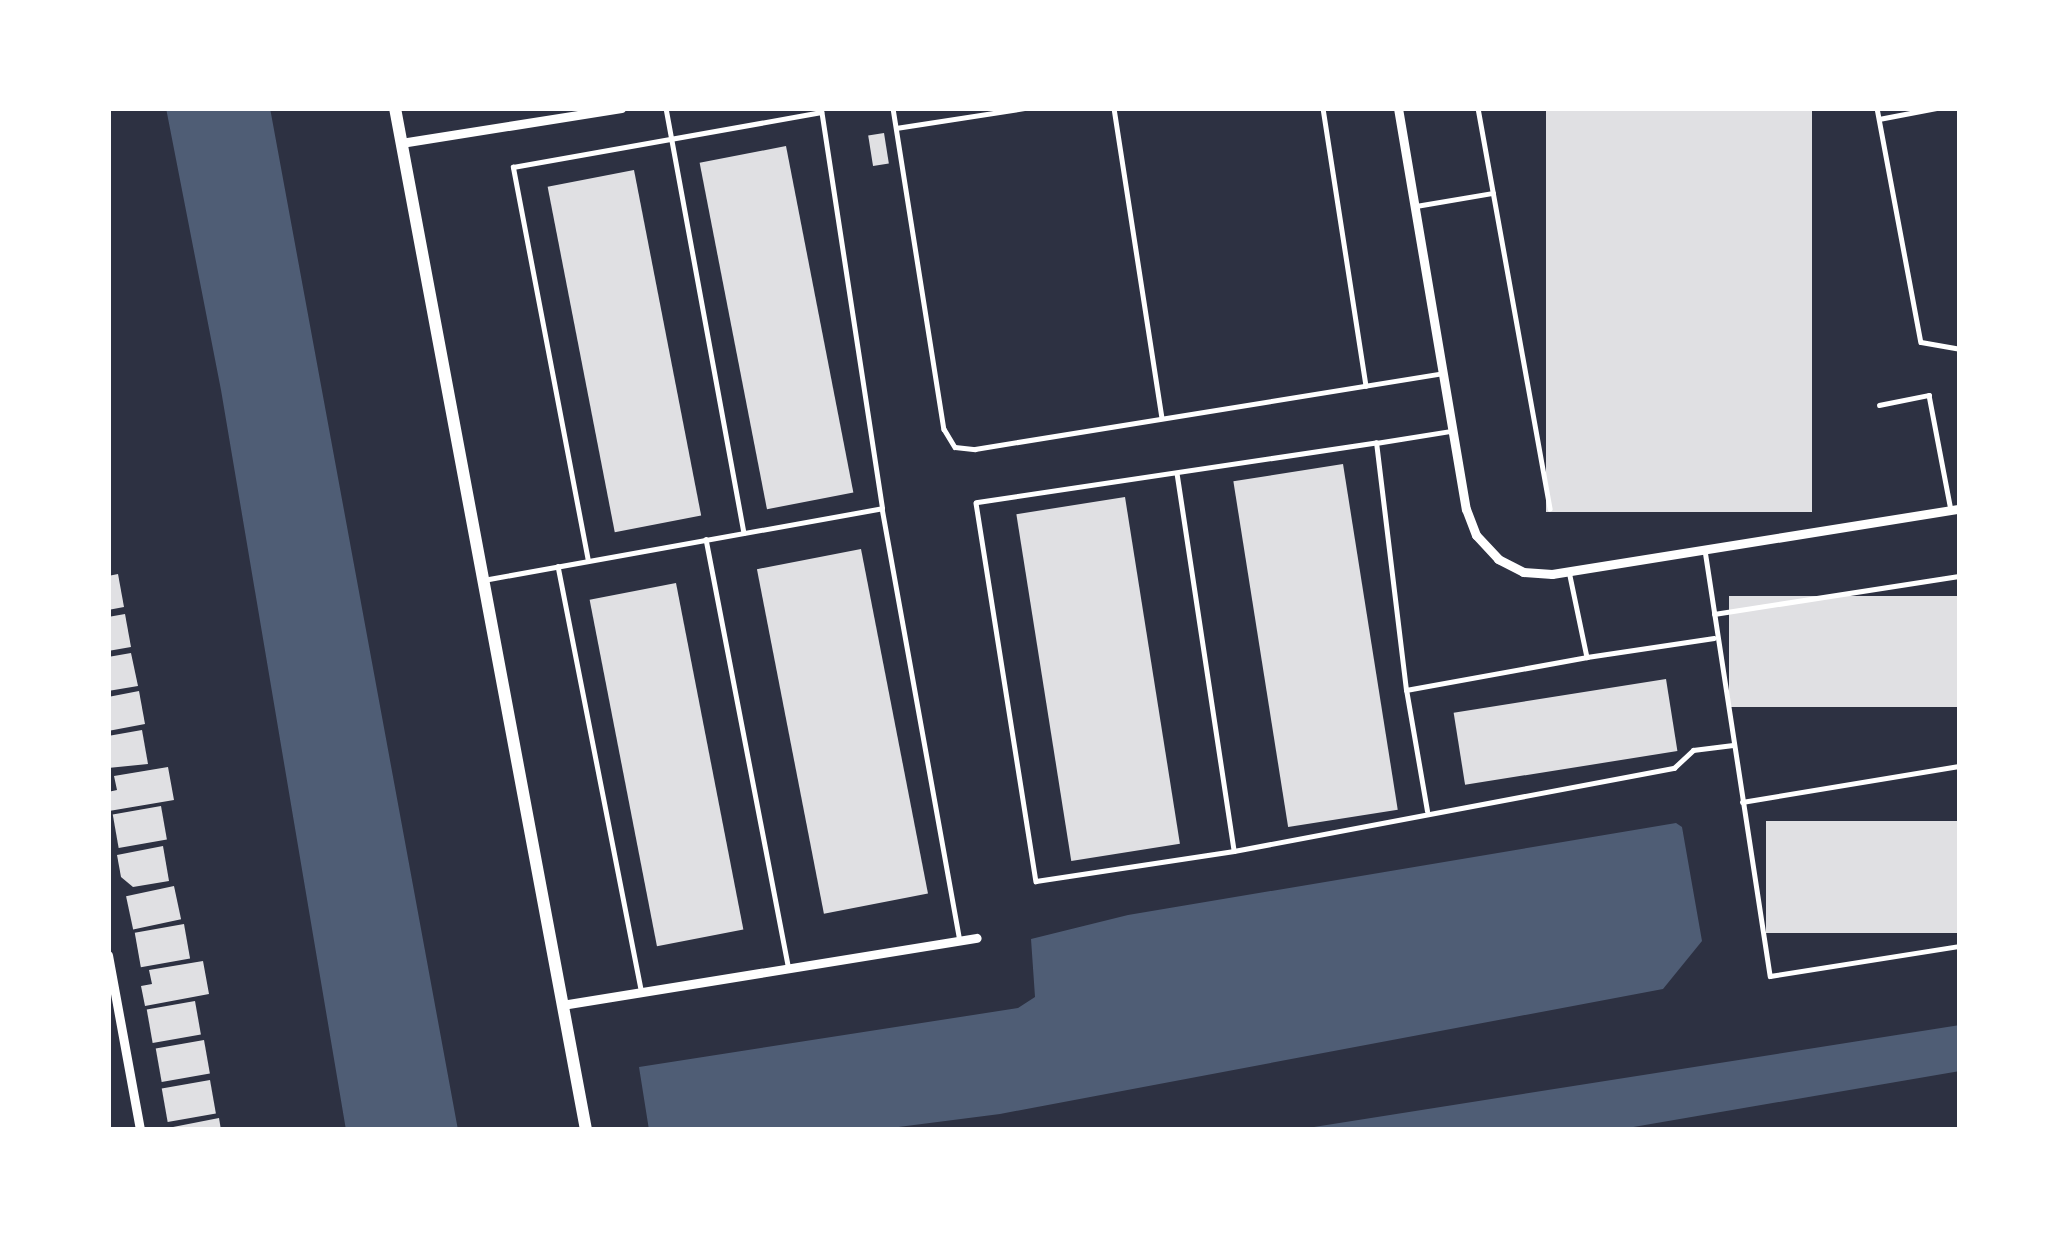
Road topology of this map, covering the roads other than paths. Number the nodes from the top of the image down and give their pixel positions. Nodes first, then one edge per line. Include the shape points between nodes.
1 (395, 108) edge
2 (621, 108) edge
3 (666, 108) edge
4 (892, 108) edge
5 (1025, 108) edge
6 (1114, 108) edge
7 (1323, 108) edge
8 (1398, 108) edge
9 (1478, 108) edge
10 (1877, 108) edge
11 (1936, 108) edge
12 (822, 110) edge
13 (1879, 119) junction
14 (896, 128) junction
15 (671, 135) junction
16 (401, 143) junction
17 (1493, 193) junction
18 (1414, 207) junction
19 (1960, 349) edge
20 (1443, 374) junction
21 (1366, 386) junction
22 (1879, 405) dead end
23 (1162, 418) junction
24 (1453, 431) junction
25 (1376, 443) junction
26 (1177, 473) junction
27 (882, 508) junction
28 (1550, 509) dead end
29 (1956, 510) edge
30 (744, 533) junction
31 (706, 539) junction
32 (1705, 550) junction
33 (588, 561) junction
34 (558, 566) junction
35 (1570, 571) junction
36 (1960, 576) edge
37 (483, 580) junction
38 (1714, 614) junction
39 (1716, 638) junction
40 (1587, 657) junction
41 (1406, 689) junction
42 (1733, 745) junction
43 (1960, 766) edge
44 (1742, 802) junction
45 (1427, 811) junction
46 (1234, 851) junction
47 (977, 938) dead end
48 (957, 941) junction
49 (1960, 946) edge
50 (108, 955) edge
51 (789, 968) junction
52 (641, 993) junction
53 (562, 1006) junction
54 (140, 1130) edge
55 (586, 1130) edge

1 - 16 street
2 - 16 street
3 - 15 lane
4 - 14 lane
5 - 14 lane
6 - 23 lane
7 - 21 lane
8 - 18 street
9 - 17 lane
10 - 13 lane
11 - 13 lane
12 - 15 lane
12 - 27 lane
13 - 19 lane via 1921,342
14 - 23 lane via 950,444 975,449
15 - 30 lane
15 - 33 lane via 513,167
16 - 37 street
17 - 18 lane
17 - 28 lane
18 - 20 street
20 - 21 lane
20 - 24 street
21 - 23 lane
22 - 29 lane via 1930,395
24 - 25 lane
24 - 35 street via 1470,522 1498,559 1537,574
25 - 26 lane
25 - 41 lane
26 - 46 lane
26 - 46 lane via 976,503 1036,880
27 - 30 lane
27 - 48 lane via 962,934
29 - 32 street
30 - 31 lane
31 - 33 lane
31 - 51 lane
32 - 35 street
32 - 38 lane
33 - 34 lane
34 - 37 lane
34 - 52 lane
35 - 40 lane
36 - 38 lane
37 - 53 street
38 - 39 lane
39 - 40 lane
39 - 42 lane
40 - 41 lane
41 - 45 lane
42 - 44 lane
42 - 45 lane via 1693,751 1674,768
43 - 44 lane
44 - 49 lane via 1770,976
45 - 46 lane
47 - 48 street
48 - 51 street
50 - 54 street
51 - 52 street
52 - 53 street
53 - 55 street

